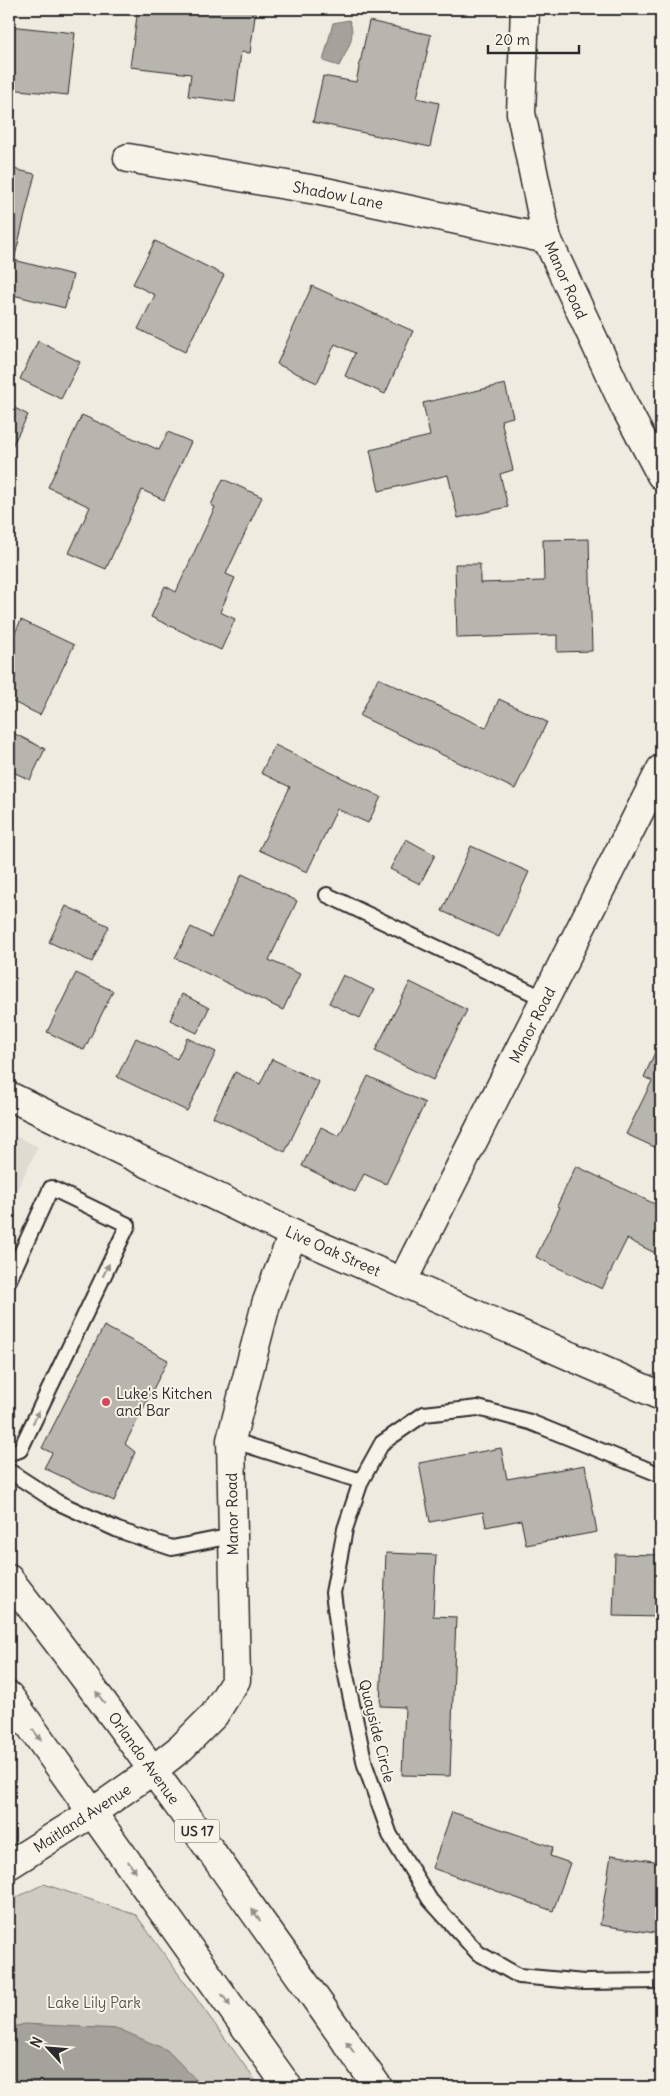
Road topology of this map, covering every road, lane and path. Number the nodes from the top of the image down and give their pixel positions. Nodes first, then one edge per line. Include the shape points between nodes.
1 (525, 9) edge
2 (128, 158) dead end
3 (547, 239) junction
4 (661, 475) edge
5 (661, 769) edge
6 (327, 895) dead end
7 (545, 998) junction
8 (9, 1096) edge
9 (293, 1234) junction
10 (9, 1280) edge
11 (402, 1282) junction
12 (661, 1396) edge
13 (231, 1440) junction
14 (9, 1453) edge
15 (9, 1472) edge
16 (661, 1475) edge
17 (361, 1481) junction
18 (232, 1536) junction
19 (9, 1579) edge
20 (9, 1696) edge
21 (154, 1770) junction
22 (93, 1812) junction
23 (9, 1865) edge
24 (661, 1981) edge
25 (288, 2087) edge
26 (378, 2087) edge

1 - 3 street, Manor Road via 521,113
2 - 3 street, Shadow Lane via 316,190
3 - 4 street, Manor Road via 624,406
5 - 7 street, Manor Road
6 - 7 lane
7 - 11 street, Manor Road
8 - 9 street, Live Oak Street
9 - 11 street, Live Oak Street
9 - 13 street, Manor Road via 266,1304
14 -> 10 lane via 20,1450 128,1225 51,1188
11 - 12 street, Live Oak Street
13 - 17 lane
13 - 18 street, Manor Road
15 - 18 lane via 57,1502 118,1530 172,1548
16 - 17 lane, Quayside Circle via 530,1422 478,1408 424,1414 382,1443
17 - 24 lane, Quayside Circle via 345,1529 334,1594 341,1652 365,1765 390,1834 430,1900 478,1953 519,1976 584,1982
18 - 21 street, Manor Road via 236,1680 214,1715 182,1748
21 -> 19 street, Orlando Avenue / US 17
20 -> 22 street
21 - 22 street, Maitland Avenue
26 -> 21 street, Orlando Avenue / US 17
22 - 23 street, Maitland Avenue
22 -> 25 street

